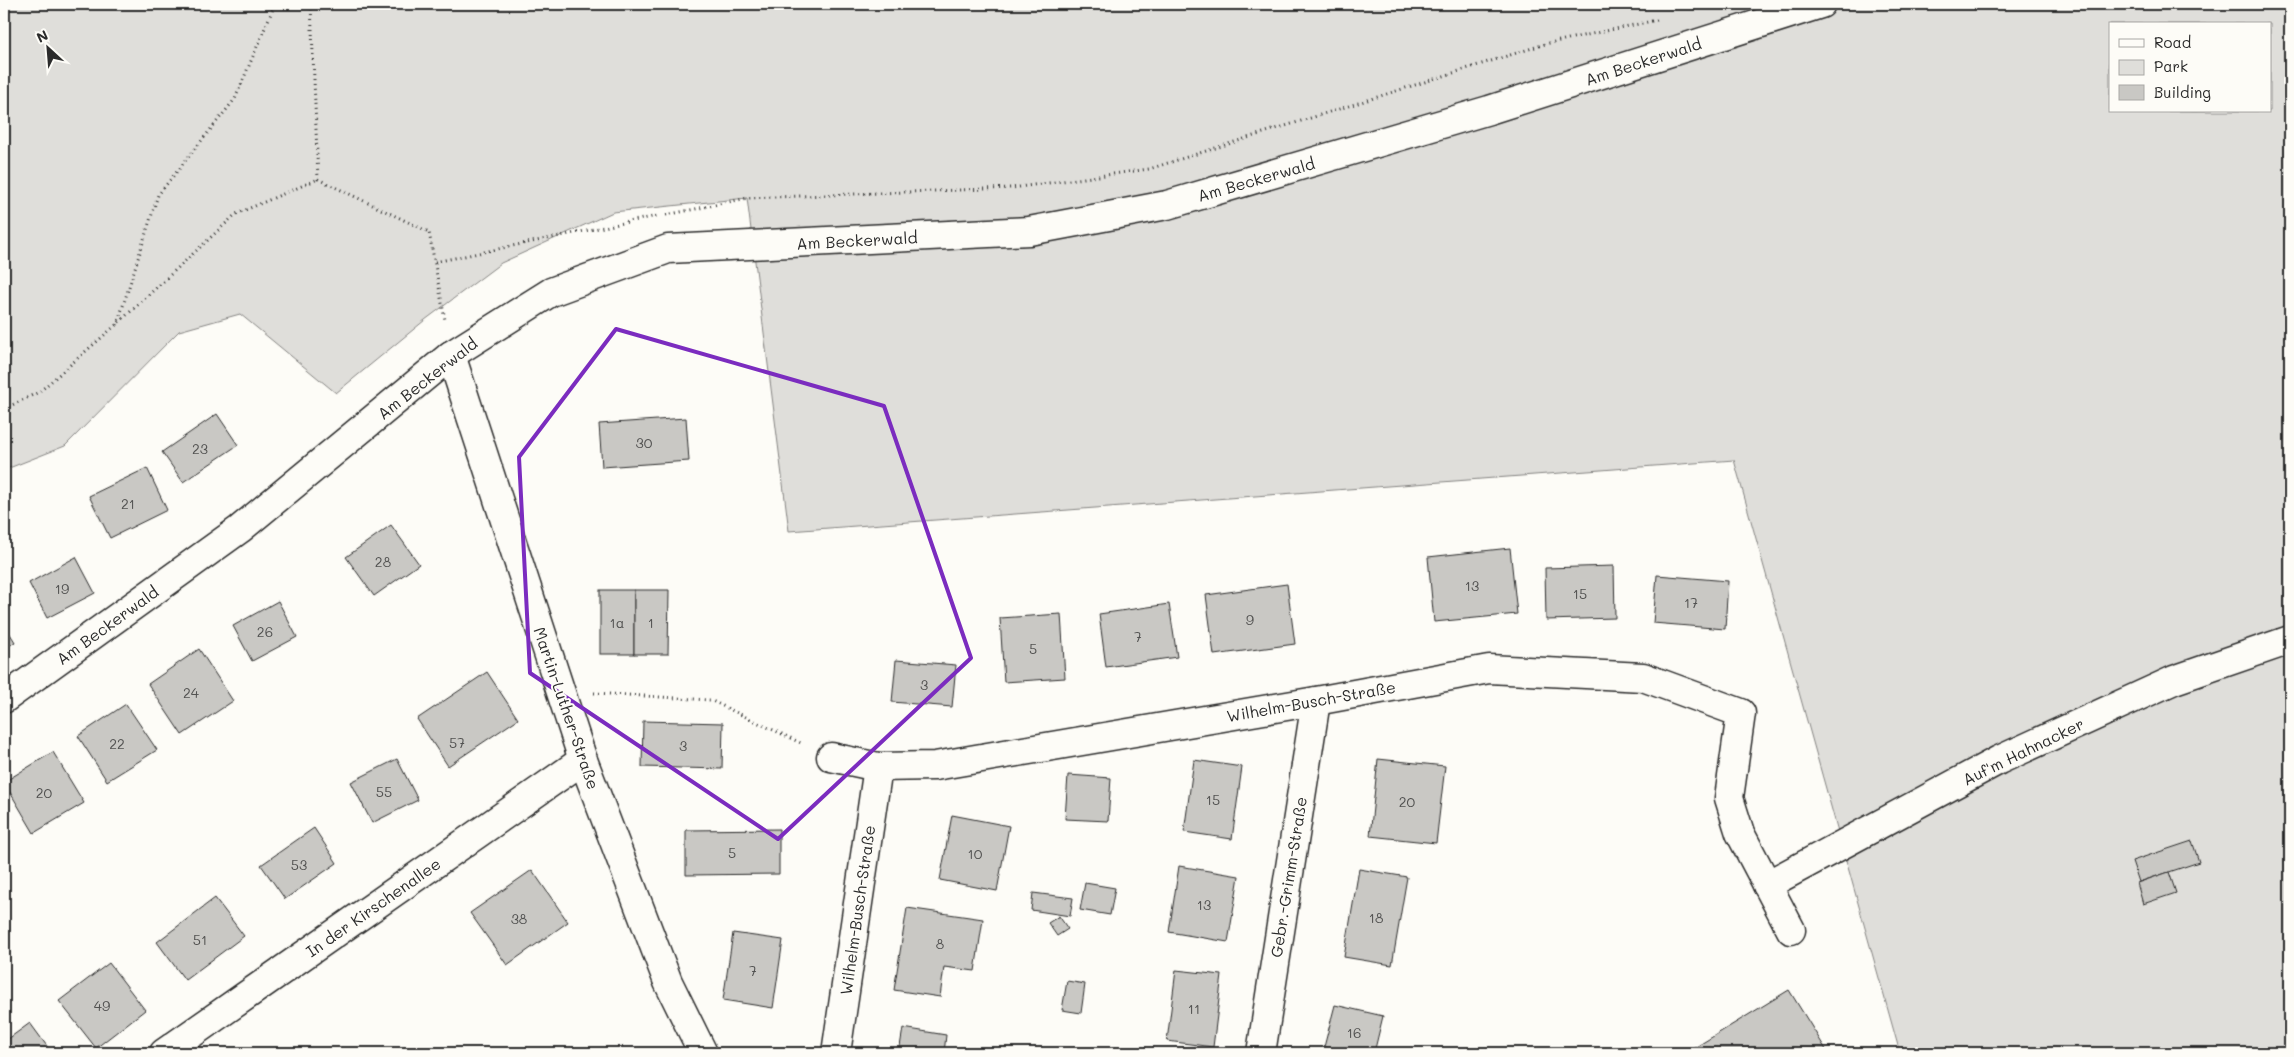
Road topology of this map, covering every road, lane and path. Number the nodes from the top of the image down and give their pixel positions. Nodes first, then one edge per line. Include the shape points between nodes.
1 (275, 4) edge
2 (311, 4) edge
3 (1821, 4) edge
4 (1660, 20) dead end
5 (318, 179) junction
6 (435, 262) junction
7 (116, 325) junction
8 (451, 355) junction
9 (4, 409) edge
10 (2290, 640) edge
11 (561, 691) junction
12 (4, 699) edge
13 (1316, 702) junction
14 (831, 757) joint
15 (583, 760) junction
16 (878, 767) junction
17 (1767, 884) junction
18 (1791, 930) dead end
19 (164, 1053) edge
20 (703, 1053) edge
21 (836, 1053) edge
22 (1261, 1053) edge

1 - 7 path via 235,99 158,195
2 - 5 path
3 - 8 street, Am Beckerwald via 1489,110 1167,205 1029,231 668,249 551,292
4 - 6 path via 1545,44 1149,169 1012,188 748,198
5 - 6 path via 429,232
5 - 7 path via 236,214
6 - 8 path
7 - 9 path via 39,392
8 - 11 street, Martin-Luther-Straße
8 - 12 street, Am Beckerwald via 240,529
10 - 17 street, Auf'm Hahnacker via 2174,680 1999,760
11 - 14 path via 710,700
11 - 15 street, Martin-Luther-Straße
13 - 16 street, Wilhelm-Busch-Straße via 935,766
13 - 17 street, Wilhelm-Busch-Straße via 1489,669 1643,676 1741,713 1728,798 1740,833
13 - 22 street, Gebr.-Grimm-Straße
14 - 16 street, Wilhelm-Busch-Straße
15 - 19 street, In der Kirschenallee
15 - 20 street, Martin-Luther-Straße via 668,982
16 - 21 street, Wilhelm-Busch-Straße
17 - 18 street

